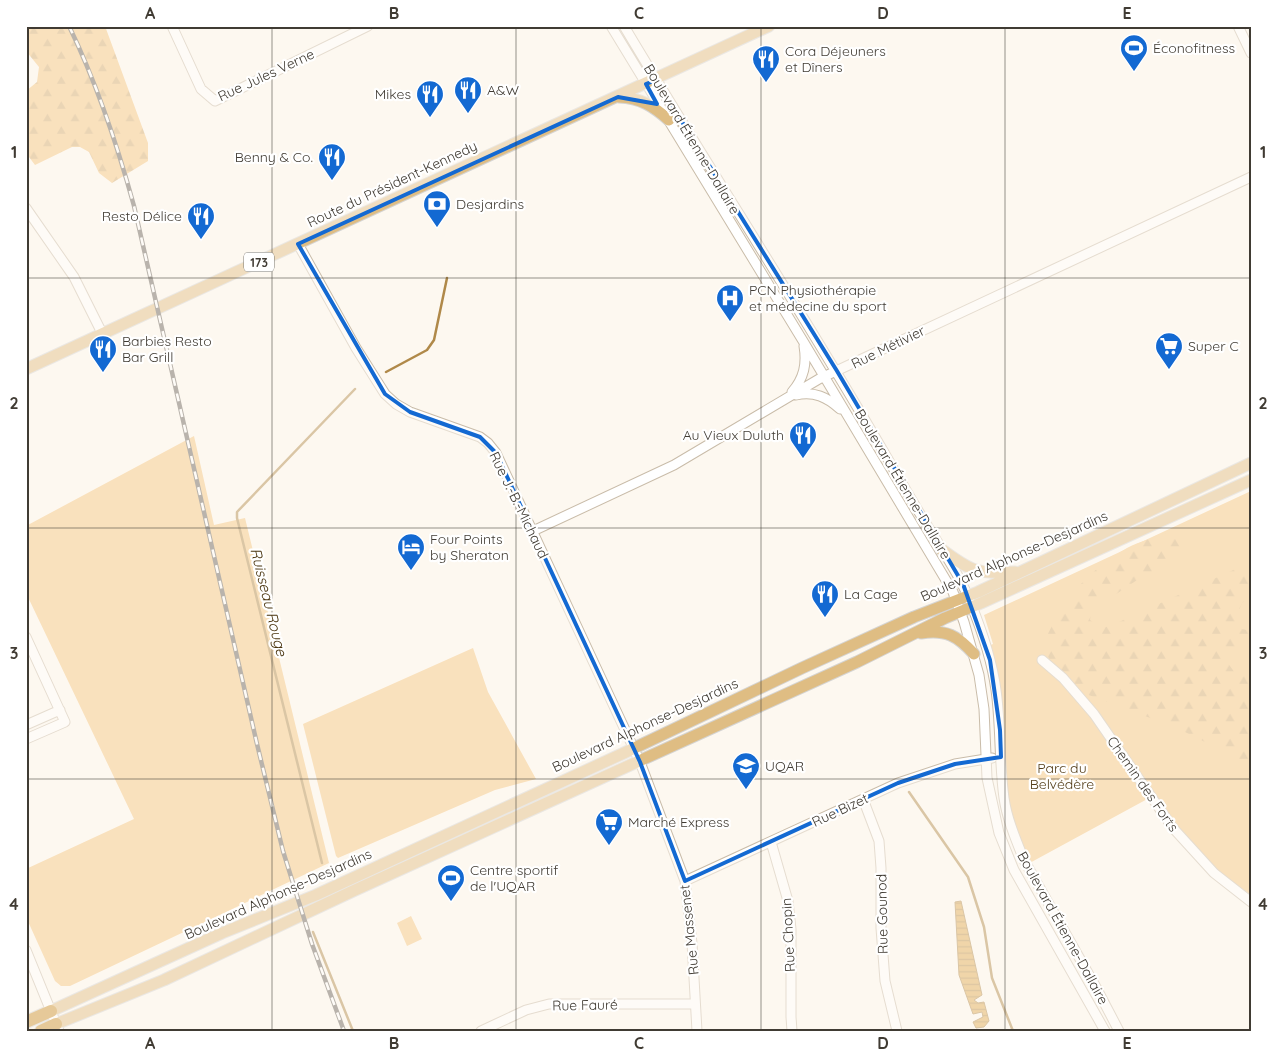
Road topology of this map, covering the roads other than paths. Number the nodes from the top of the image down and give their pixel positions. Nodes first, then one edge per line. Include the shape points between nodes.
1 (172, 26) edge
2 (368, 26) edge
3 (611, 26) edge
4 (624, 26) edge
5 (769, 26) edge
6 (1238, 26) edge
7 (1251, 52) edge
8 (651, 82) junction
9 (618, 97) junction
10 (669, 120) junction
11 (1251, 177) edge
12 (26, 208) edge
13 (298, 244) junction
14 (102, 333) junction
15 (803, 341) junction
16 (26, 369) edge
17 (837, 371) junction
18 (824, 376) junction
19 (786, 398) junction
20 (849, 419) junction
21 (1251, 463) edge
22 (1251, 480) edge
23 (532, 531) junction
24 (941, 548) junction
25 (1019, 572) junction
26 (968, 595) junction
27 (956, 600) junction
28 (973, 607) junction
29 (960, 612) junction
30 (912, 635) junction
31 (26, 637) edge
32 (974, 654) junction
33 (1042, 660) dead end
34 (60, 710) junction
35 (26, 725) edge
36 (26, 739) edge
37 (634, 748) junction
38 (1001, 757) junction
39 (986, 759) junction
40 (640, 762) junction
41 (863, 799) junction
42 (771, 842) junction
43 (685, 881) junction
44 (1251, 902) edge
45 (26, 950) edge
46 (695, 1004) junction
47 (51, 1011) junction
48 (26, 1022) edge
49 (58, 1027) edge
50 (41, 1031) edge
51 (481, 1031) edge
52 (697, 1031) edge
53 (792, 1031) edge
54 (897, 1031) edge
55 (1105, 1031) edge
56 (1119, 1031) edge

1 - 2 street, Rue Jules Verne via 201,89 215,101
3 - 8 street, Boulevard Étienne-Dallaire
4 - 8 street, Boulevard Étienne-Dallaire
5 - 8 main road, Route du Président-Kennedy / 173
6 - 7 street
8 - 9 main road, Route du Président-Kennedy / 173
8 - 10 street, Boulevard Étienne-Dallaire
8 - 17 street, Boulevard Étienne-Dallaire
9 - 10 main road via 643,101
9 - 13 main road, Route du Président-Kennedy / 173
10 - 15 street, Boulevard Étienne-Dallaire
11 - 17 street, Rue Métivier
12 - 14 street via 74,278
13 - 14 main road, Route du Président-Kennedy / 173
13 - 23 street, Rue J.-B.-Michaud via 385,394 410,412 480,437 488,443
14 - 16 main road, Route du Président-Kennedy / 173
15 - 18 street, Boulevard Étienne-Dallaire
15 - 19 street via 806,354 804,372 797,387
17 - 18 street, Rue Métivier
17 - 24 street, Boulevard Étienne-Dallaire
18 - 19 street, Rue Métivier
18 - 20 street, Boulevard Étienne-Dallaire
19 - 20 street via 807,393 820,395 834,403
19 - 23 street, Rue Métivier via 674,465
20 - 27 street, Boulevard Étienne-Dallaire via 917,529
21 - 25 main road, Boulevard Alphonse-Desjardins
22 - 28 main road, Boulevard Alphonse-Desjardins
23 - 37 street, Rue J.-B.-Michaud
24 - 25 main road via 972,570
24 - 26 street, Boulevard Étienne-Dallaire
25 - 26 main road, Boulevard Alphonse-Desjardins
26 - 27 main road, Boulevard Alphonse-Desjardins
26 - 28 street, Boulevard Étienne-Dallaire
27 - 29 street, Boulevard Étienne-Dallaire
27 - 37 main road, Boulevard Alphonse-Desjardins via 810,664
28 - 29 main road, Boulevard Alphonse-Desjardins
28 - 38 street, Boulevard Étienne-Dallaire via 996,687
29 - 30 main road, Boulevard Alphonse-Desjardins
29 - 32 street, Boulevard Étienne-Dallaire
30 - 32 main road via 944,633 959,638
30 - 40 main road, Boulevard Alphonse-Desjardins
31 - 34 street
32 - 39 street, Boulevard Étienne-Dallaire via 984,708
33 - 44 street, Chemin des Forts via 1063,678 1094,714 1173,828 1214,874
34 - 35 street
34 - 36 street via 65,722
37 - 40 street, Rue Massenet
37 - 47 main road, Boulevard Alphonse-Desjardins via 316,895 222,933
38 - 39 street, Rue Bizet
38 - 56 street, Boulevard Étienne-Dallaire via 1007,814 1024,860
39 - 41 street, Rue Bizet via 925,773
39 - 55 street, Boulevard Étienne-Dallaire via 993,811 1009,858
40 - 43 street, Rue Massenet
40 - 49 main road, Boulevard Alphonse-Desjardins
41 - 42 street, Rue Bizet
41 - 54 street, Rue Gounod via 879,841 885,980
42 - 43 street, Rue Bizet
42 - 53 street, Rue Chopin via 788,901
43 - 46 street, Rue Massenet
45 - 47 street
46 - 51 street, Rue Fauré via 549,1004 526,1010
46 - 52 street, Rue Massenet
47 - 48 highway
47 - 49 street
49 - 50 highway

